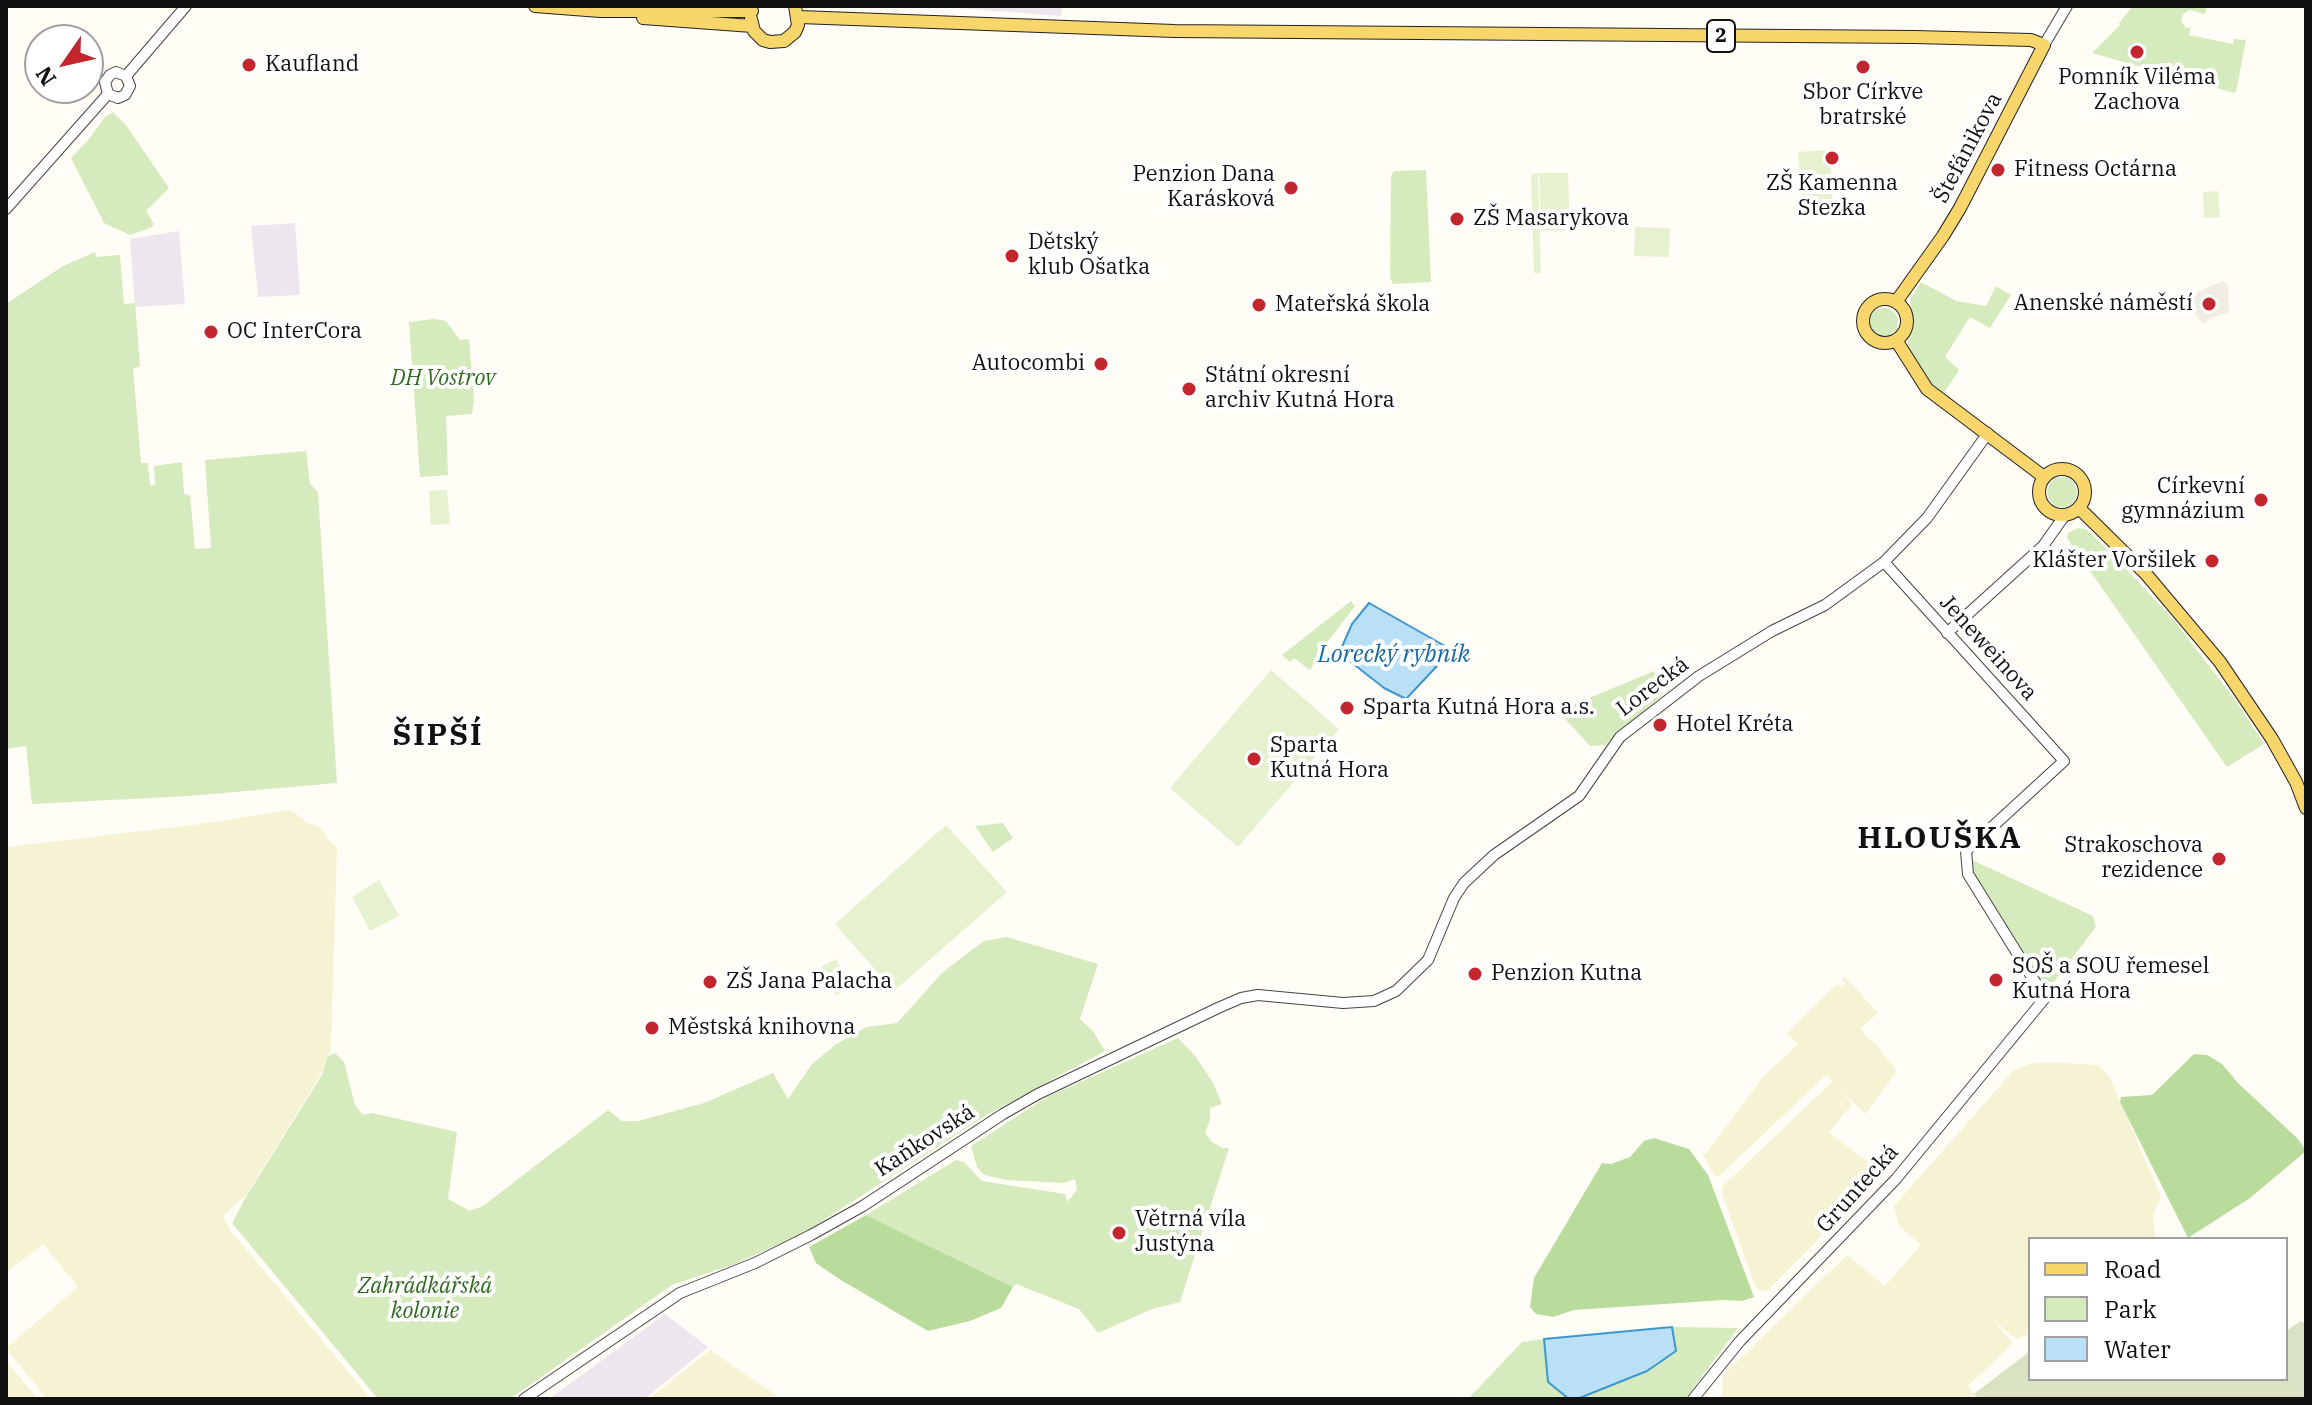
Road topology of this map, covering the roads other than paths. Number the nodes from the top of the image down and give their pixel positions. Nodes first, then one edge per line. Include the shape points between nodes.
1 (186, 6) edge
2 (535, 6) edge
3 (2067, 6) edge
4 (753, 9) edge
5 (600, 11) junction
6 (797, 12) edge
7 (752, 26) junction
8 (2044, 45) junction
9 (126, 76) junction
10 (108, 94) junction
11 (6, 209) edge
12 (1896, 302) junction
13 (1896, 340) junction
14 (1988, 433) junction
15 (2044, 477) junction
16 (2079, 508) junction
17 (2065, 515) junction
18 (1884, 562) junction
19 (1947, 633) junction
20 (2306, 808) edge
21 (2045, 998) joint
22 (1374, 1001) joint
23 (524, 1399) edge
24 (1693, 1399) edge

1 - 9 street
2 - 5 main road, 2
3 - 8 street, Štefánikova
4 - 5 main road, 2
4 - 7 main road, 2
5 - 7 main road, 2
6 - 7 main road, 2 via 795,32 777,43 763,40
6 - 8 main road, 2 via 1174,31 1914,37 2031,40
8 - 12 main road, Štefánikova via 1955,216
9 - 10 street via 110,75 105,82
9 - 10 street via 128,93 118,98
10 - 11 street
12 - 13 main road via 1907,322
12 - 13 main road via 1873,303 1862,324 1874,341
13 - 14 main road via 1927,389
14 - 15 main road
14 - 18 street, Lorecká via 1927,518
15 - 16 main road via 2058,469 2076,473 2086,493
15 - 17 main road via 2041,503 2051,513
16 - 17 main road
16 - 20 main road via 2154,583 2220,662 2272,739
17 - 19 street via 2046,543
18 - 19 street, Jeneweinova
18 - 22 street, Lorecká via 1825,605 1725,658 1620,737 1579,796 1494,855 1464,883 1428,960 1396,991
19 - 21 street, Jeneweinova via 2064,761 1966,851 1968,874
21 - 24 street, Gruntecká via 1896,1179 1740,1341
22 - 23 street, Kaňkovská via 1328,1003 1258,995 1218,1008 1038,1094 811,1235 680,1293

